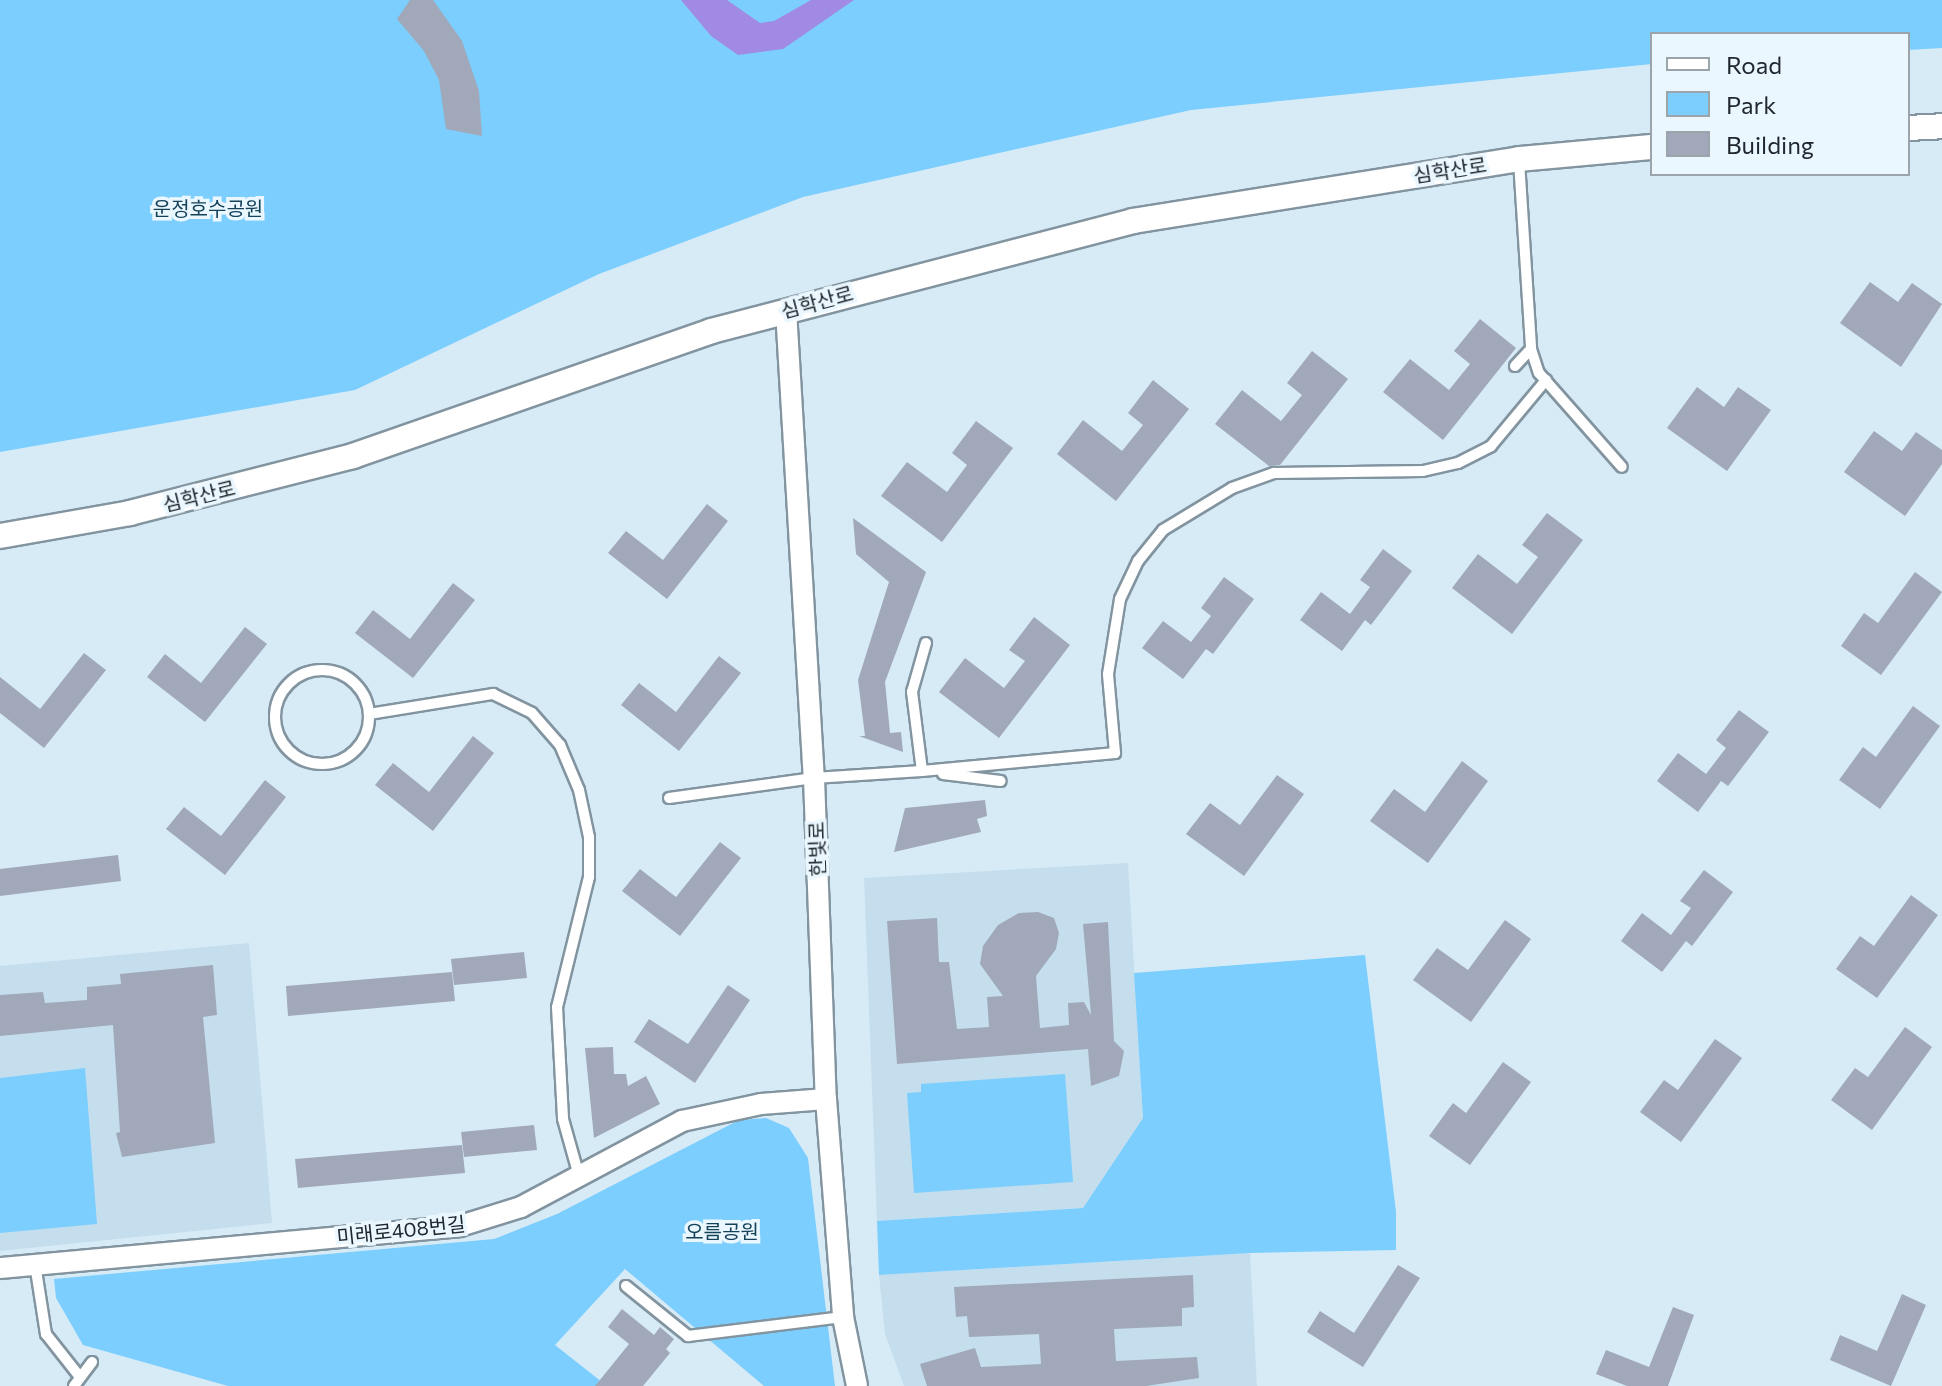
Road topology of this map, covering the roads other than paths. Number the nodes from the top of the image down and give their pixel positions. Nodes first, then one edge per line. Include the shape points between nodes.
1 (1942, 126) edge
2 (1910, 128) edge
3 (1650, 147) edge
4 (1519, 159) junction
5 (786, 310) junction
6 (1531, 349) junction
7 (1515, 366) dead end
8 (1546, 380) junction
9 (1622, 467) dead end
10 (0, 536) edge
11 (926, 643) dead end
12 (369, 714) junction
13 (922, 771) junction
14 (814, 778) junction
15 (1001, 781) dead end
16 (669, 798) dead end
17 (826, 1099) junction
18 (579, 1176) junction
19 (35, 1264) junction
20 (0, 1268) edge
21 (626, 1286) dead end
22 (843, 1317) junction
23 (92, 1362) dead end
24 (77, 1382) edge
25 (857, 1386) edge

1 - 2 street
3 - 4 street, 심학산로
4 - 5 street, 심학산로 via 1133,221
4 - 6 lane
5 - 10 street, 심학산로 via 711,331 353,456 130,513
5 - 14 street, 한빛로
6 - 7 lane
6 - 8 lane
8 - 9 lane
8 - 13 lane via 1491,446 1458,463 1423,471 1274,473 1232,488 1163,530 1138,561 1120,599 1108,674 1115,753
11 - 13 lane via 912,692
12 - 12 lane via 365,699 346,677 318,670 289,684 275,713 283,744 302,759 325,764 352,753 362,742
12 - 18 lane via 493,694 532,713 560,745 579,790 589,837 589,877 557,1007 563,1119
13 - 14 lane
13 - 15 lane
14 - 16 lane
14 - 17 street, 한빛로
17 - 18 street, 미래로408번길 via 761,1104 682,1121
17 - 22 street, 한빛로
18 - 19 street, 미래로408번길 via 521,1207 460,1226
19 - 20 street, 미래로408번길
19 - 24 lane via 46,1334
21 - 22 lane via 688,1336
22 - 25 street, 한빛로
23 - 24 lane

